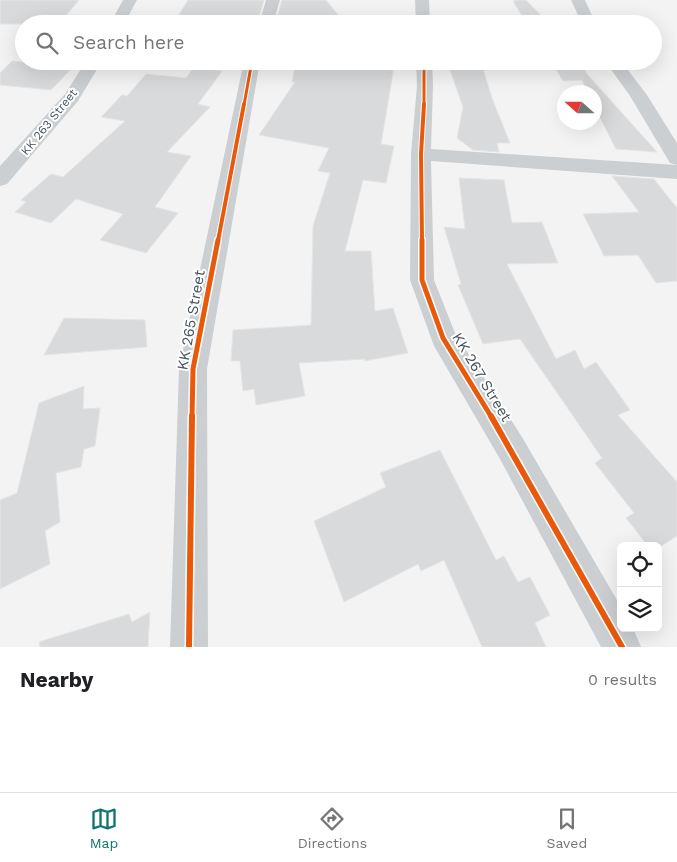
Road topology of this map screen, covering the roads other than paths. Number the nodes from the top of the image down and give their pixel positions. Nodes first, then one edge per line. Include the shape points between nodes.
1 (130, 0) edge
2 (273, 0) edge
3 (422, 0) edge
4 (578, 0) edge
5 (122, 15) edge
6 (269, 15) edge
7 (423, 15) edge
8 (585, 15) edge
9 (88, 70) edge
10 (250, 70) edge
11 (424, 70) edge
12 (620, 70) edge
13 (420, 154) junction
14 (677, 159) edge
15 (677, 172) edge
16 (2, 174) edge
17 (189, 647) edge
18 (622, 647) edge

1 - 5 street
2 - 6 street
3 - 7 street
4 - 8 street
9 - 16 street, KK 263 Street via 72,97
10 - 17 street, KK 265 Street via 193,369
11 - 13 street, KK 267 Street
12 - 14 street
13 - 15 street
13 - 18 street, KK 267 Street via 422,280 443,338 511,448

